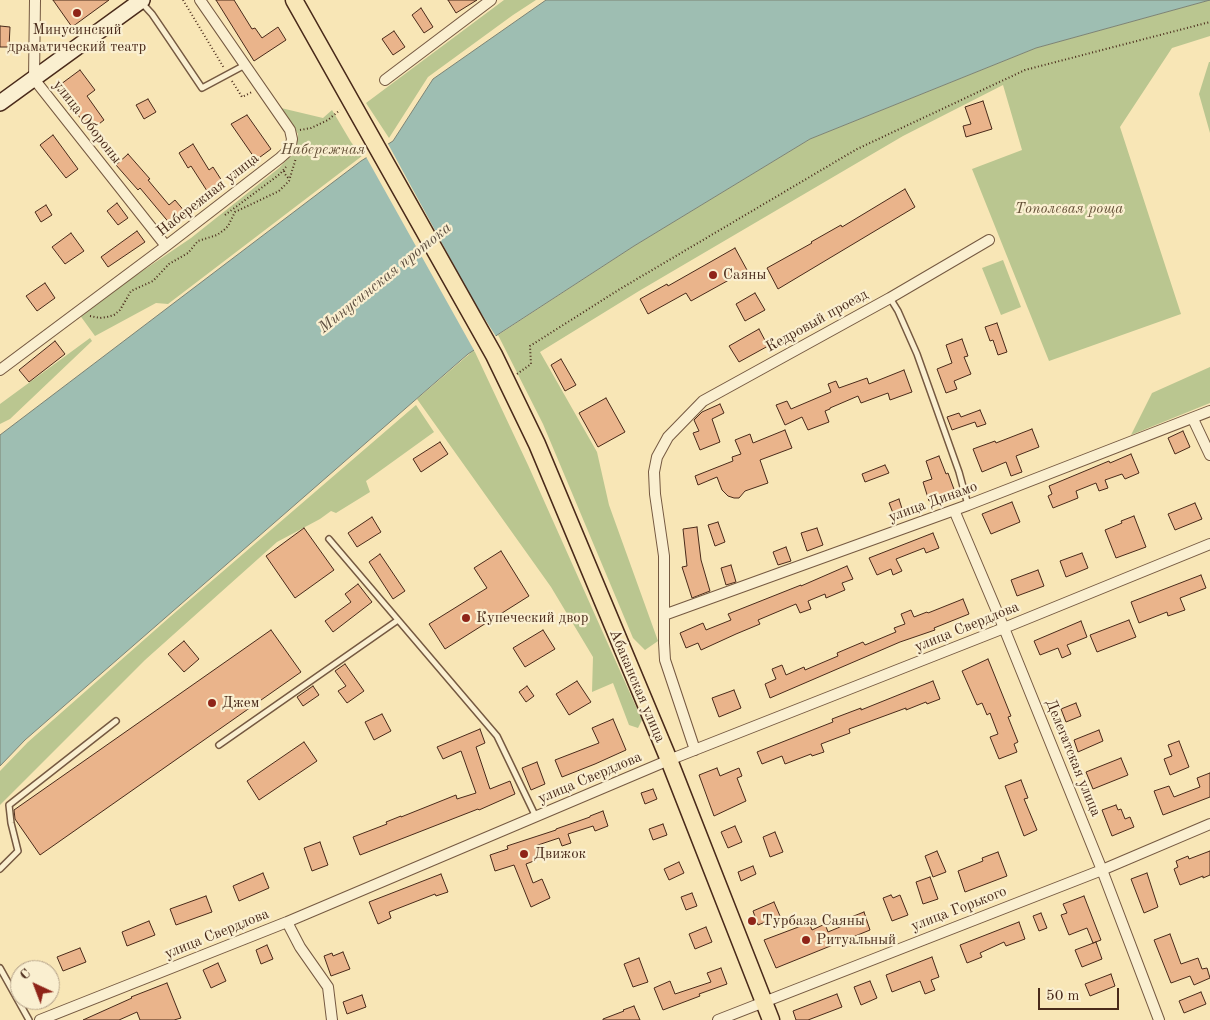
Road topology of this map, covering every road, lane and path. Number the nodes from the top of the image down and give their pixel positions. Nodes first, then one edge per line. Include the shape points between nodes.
1 (35, 0) edge
2 (183, 0) edge
3 (200, 0) edge
4 (294, 0) edge
5 (492, 0) edge
6 (141, 1) edge
7 (1210, 22) edge
8 (245, 65) junction
9 (228, 74) junction
10 (34, 79) junction
11 (385, 80) dead end
12 (0, 103) edge
13 (349, 109) junction
14 (300, 130) dead end
15 (284, 171) dead end
16 (290, 180) dead end
17 (989, 240) dead end
18 (166, 246) junction
19 (890, 298) junction
20 (0, 370) edge
21 (507, 382) junction
22 (1210, 411) edge
23 (1193, 418) junction
24 (668, 438) joint
25 (1210, 455) edge
26 (968, 505) junction
27 (954, 510) junction
28 (329, 539) dead end
29 (1210, 544) edge
30 (664, 615) junction
31 (398, 620) junction
32 (1004, 628) junction
33 (116, 721) dead end
34 (219, 745) dead end
35 (695, 750) junction
36 (669, 760) junction
37 (536, 817) junction
38 (1210, 824) edge
39 (0, 869) edge
40 (1102, 870) junction
41 (287, 922) junction
42 (0, 968) edge
43 (764, 1002) junction
44 (29, 1020) edge
45 (40, 1020) edge
46 (332, 1020) edge
47 (718, 1020) edge
48 (772, 1020) edge
49 (1159, 1020) edge

1 - 10 street, улица Обороны
2 - 9 path
3 - 8 street, Набережная улица
4 - 13 main road, Абаканская улица
5 - 11 street
6 - 9 lane via 202,88
6 - 10 street
7 - 21 path via 1025,70 857,149 628,284 530,346 531,364
8 - 9 lane
8 - 18 street, Набережная улица via 290,130 290,149
10 - 12 street
10 - 18 street, улица Обороны
13 - 14 path
13 - 21 main road, Абаканская улица
15 - 16 path
17 - 19 street, Кедровый проезд
18 - 20 street, Набережная улица
19 - 24 street, Кедровый проезд via 703,402
19 - 26 lane via 917,354
21 - 36 main road, Абаканская улица via 537,444
22 - 23 street, улица Динамо
23 - 25 street
23 - 26 street, улица Динамо
24 - 30 street, Абаканская улица via 657,457 654,472 664,556
26 - 27 street, улица Динамо
27 - 30 street, улица Динамо
27 - 32 street, Делегатская улица
28 - 31 lane
29 - 32 street, улица Свердлова
30 - 35 street, Абаканская улица via 665,660
31 - 34 lane
31 - 37 lane via 497,736
32 - 35 street, улица Свердлова
32 - 40 street, Делегатская улица
33 - 39 lane via 9,805 18,851
35 - 36 street, улица Свердлова
36 - 37 street, улица Свердлова
36 - 43 main road, Абаканская улица
37 - 41 street, улица Свердлова
38 - 40 street, улица Горького
40 - 43 street, улица Горького
40 - 49 street, Делегатская улица
41 - 45 street, улица Свердлова
41 - 46 street via 328,987
42 - 44 lane
43 - 47 street, улица Горького
43 - 48 main road, Абаканская улица

